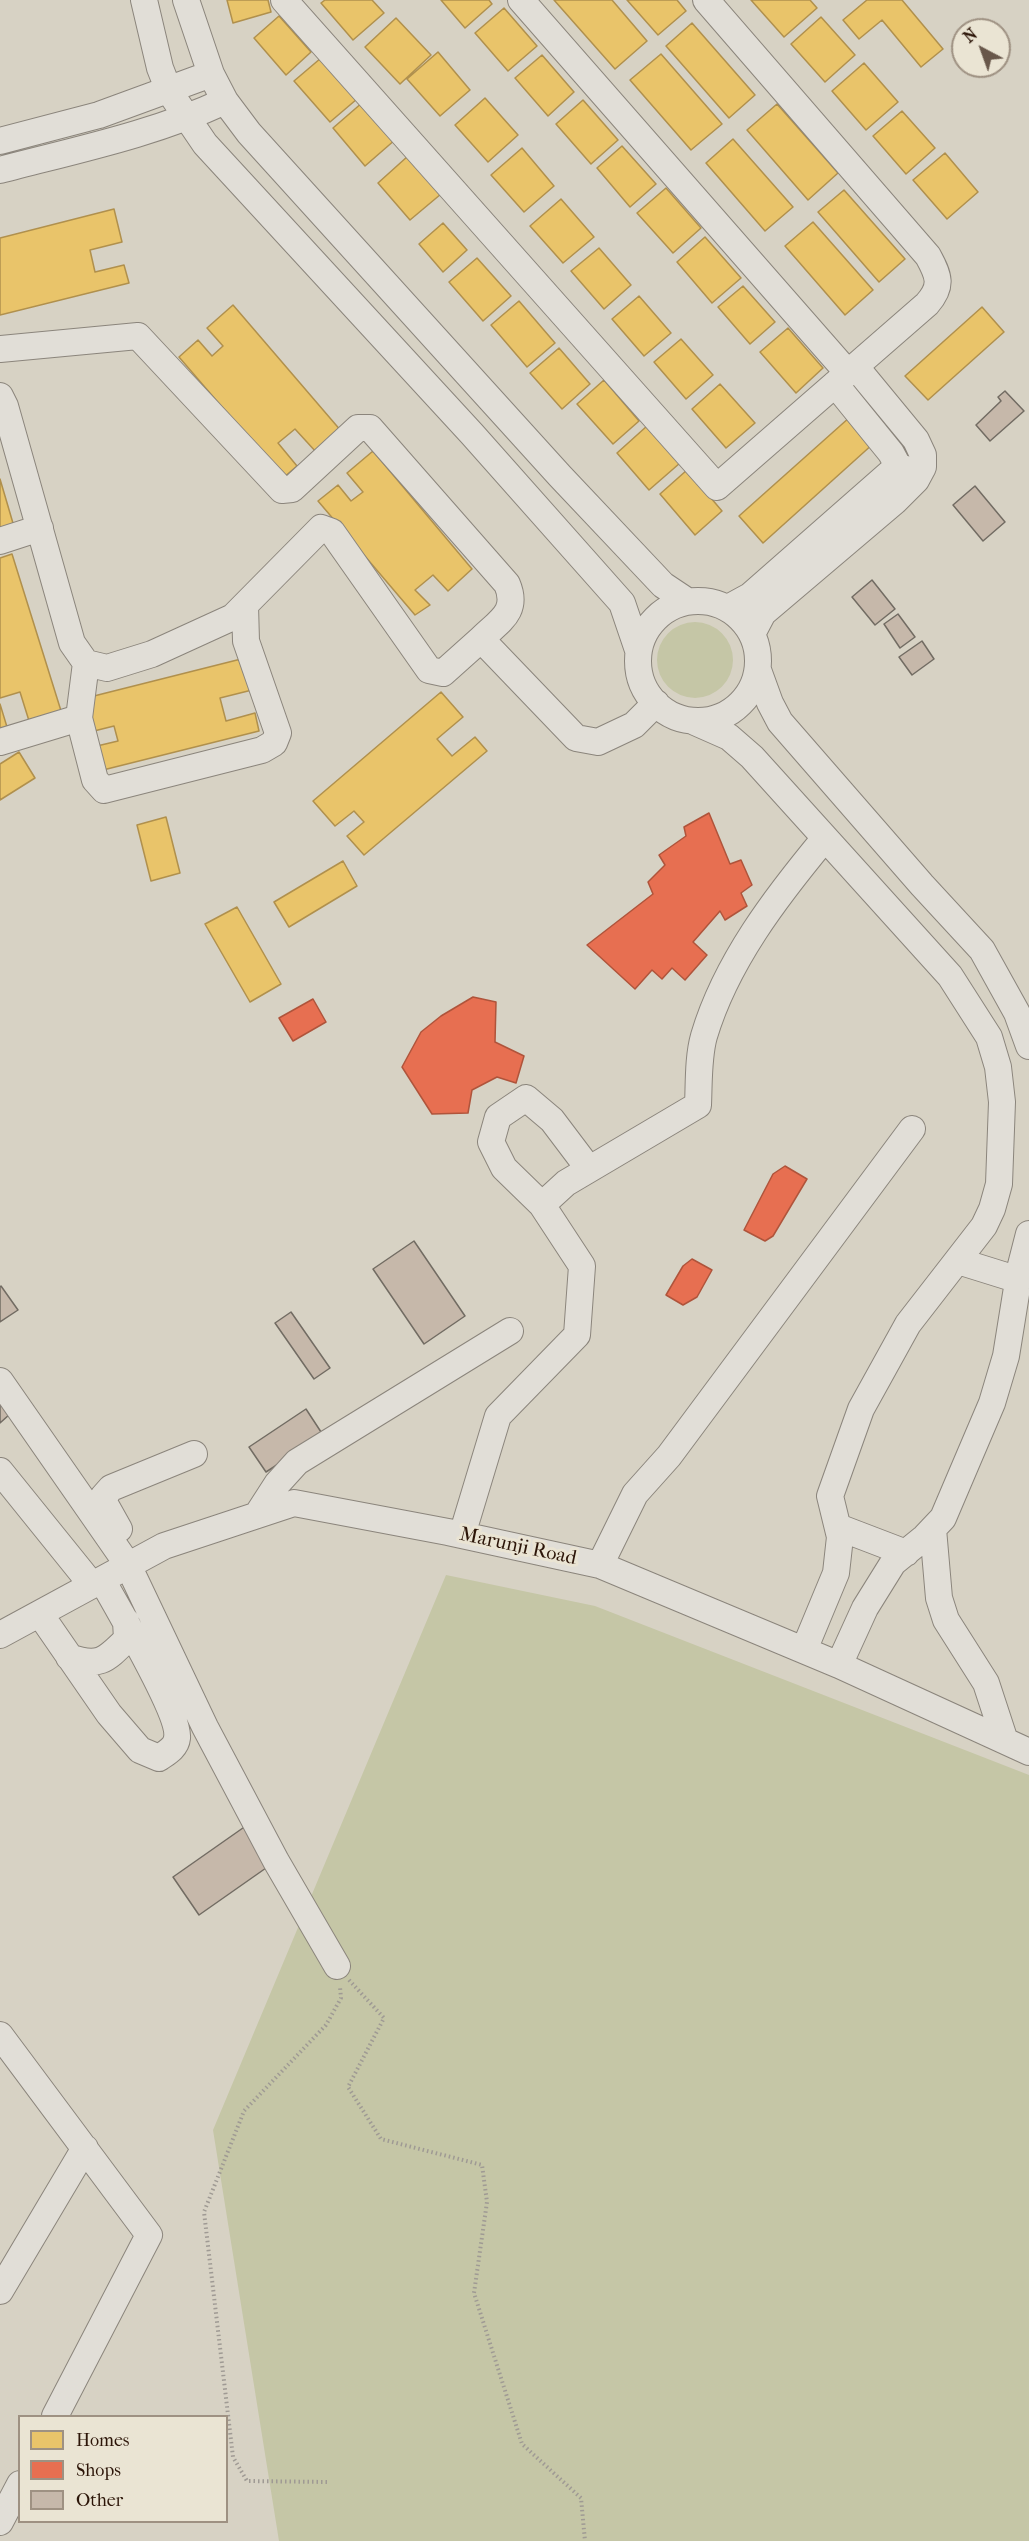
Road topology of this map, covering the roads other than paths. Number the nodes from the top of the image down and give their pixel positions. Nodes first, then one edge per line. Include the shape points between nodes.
1 (144, 0) edge
2 (186, 0) edge
3 (284, 0) edge
4 (521, 0) edge
5 (706, 0) edge
6 (211, 74) junction
7 (169, 91) junction
8 (225, 101) junction
9 (187, 119) junction
10 (0, 141) edge
11 (0, 170) edge
12 (0, 349) edge
13 (846, 374) junction
14 (0, 396) edge
15 (908, 470) junction
16 (40, 528) junction
17 (0, 541) edge
18 (687, 601) junction
19 (245, 605) junction
20 (728, 608) junction
21 (752, 634) junction
22 (481, 639) junction
23 (638, 650) junction
24 (86, 663) junction
25 (758, 670) junction
26 (656, 704) junction
27 (79, 718) junction
28 (695, 722) junction
29 (0, 742) edge
30 (825, 838) junction
31 (1029, 1046) edge
32 (912, 1129) dead end
33 (589, 1170) junction
34 (542, 1204) junction
35 (1029, 1234) edge
36 (958, 1261) junction
37 (1019, 1280) junction
38 (510, 1331) dead end
39 (0, 1381) edge
40 (194, 1454) dead end
41 (0, 1470) edge
42 (257, 1515) junction
43 (838, 1527) junction
44 (933, 1529) junction
45 (462, 1535) junction
46 (906, 1553) junction
47 (133, 1562) junction
48 (600, 1565) junction
49 (97, 1582) junction
50 (40, 1614) junction
51 (126, 1621) junction
52 (0, 1635) edge
53 (804, 1650) junction
54 (69, 1657) junction
55 (839, 1665) junction
56 (1022, 1748) edge
57 (337, 1966) road end
58 (0, 2035) edge
59 (86, 2148) junction
60 (0, 2291) edge
61 (56, 2415) edge
62 (18, 2488) edge
63 (0, 2522) edge

1 - 7 street
2 - 6 street
3 - 13 street via 717,487
4 - 13 street
5 - 13 street via 928,256 935,269 939,281 936,294
6 - 7 street
6 - 8 street
7 - 9 street
7 - 10 street via 99,115
8 - 9 street
8 - 18 street via 249,133 560,476 663,585
9 - 11 street
9 - 23 street via 223,166 472,434 622,603
12 - 22 street via 138,336 282,490 292,489 358,428 370,428 507,584 513,597 511,609
13 - 15 street via 891,453
14 - 16 street
15 - 20 street via 750,596
15 - 21 street via 887,507 763,613
16 - 17 street
16 - 24 street via 72,643
18 - 20 street
18 - 23 street via 665,611 648,628
19 - 22 street via 321,528 332,532 429,670 443,673
19 - 24 street via 233,617 152,654 107,668
19 - 27 street via 246,641 278,733 274,743 262,750 104,790 96,780
20 - 21 street via 742,617
21 - 25 street
22 - 26 street via 576,738 598,741 634,725
23 - 26 street via 639,676
24 - 27 street
25 - 28 street via 746,697 734,709 723,716
25 - 31 street via 780,722 982,950 1017,1013
26 - 28 street via 670,715
27 - 29 street
28 - 30 street via 729,738 752,757
30 - 33 street via 789,882 728,974 703,1038 698,1105
30 - 36 street via 950,976 989,1037 1002,1102 999,1184 984,1227
32 - 48 street via 669,1456 634,1494
33 - 34 street
33 - 34 street via 552,1120 526,1098 498,1118 492,1142 504,1168
34 - 45 street via 582,1266 577,1335 498,1416
35 - 37 street
36 - 37 street
36 - 43 street via 908,1324 861,1409 830,1496
37 - 44 street via 1006,1356 992,1402 943,1518
38 - 42 street via 297,1462
39 - 47 street
40 - 47 street via 111,1488 103,1497
41 - 49 street
42 - 45 street, Marunji Road via 294,1503
42 - 47 street, Marunji Road via 164,1546
43 - 46 street
43 - 53 street via 836,1573
44 - 46 street
44 - 56 street via 939,1598 946,1620
45 - 48 street, Marunji Road
46 - 55 street via 894,1563 865,1608
47 - 49 street, Marunji Road
47 - 57 street via 205,1727
48 - 53 street, Marunji Road
49 - 50 street, Marunji Road
49 - 51 street
50 - 52 street, Marunji Road
50 - 54 street
51 - 54 street via 127,1639 112,1654 96,1664
51 - 54 street via 175,1723 177,1738 171,1750 159,1758 140,1750
53 - 55 street, Marunji Road
55 - 56 street, Marunji Road
58 - 59 street
59 - 60 street
59 - 61 street via 149,2235
62 - 63 street

